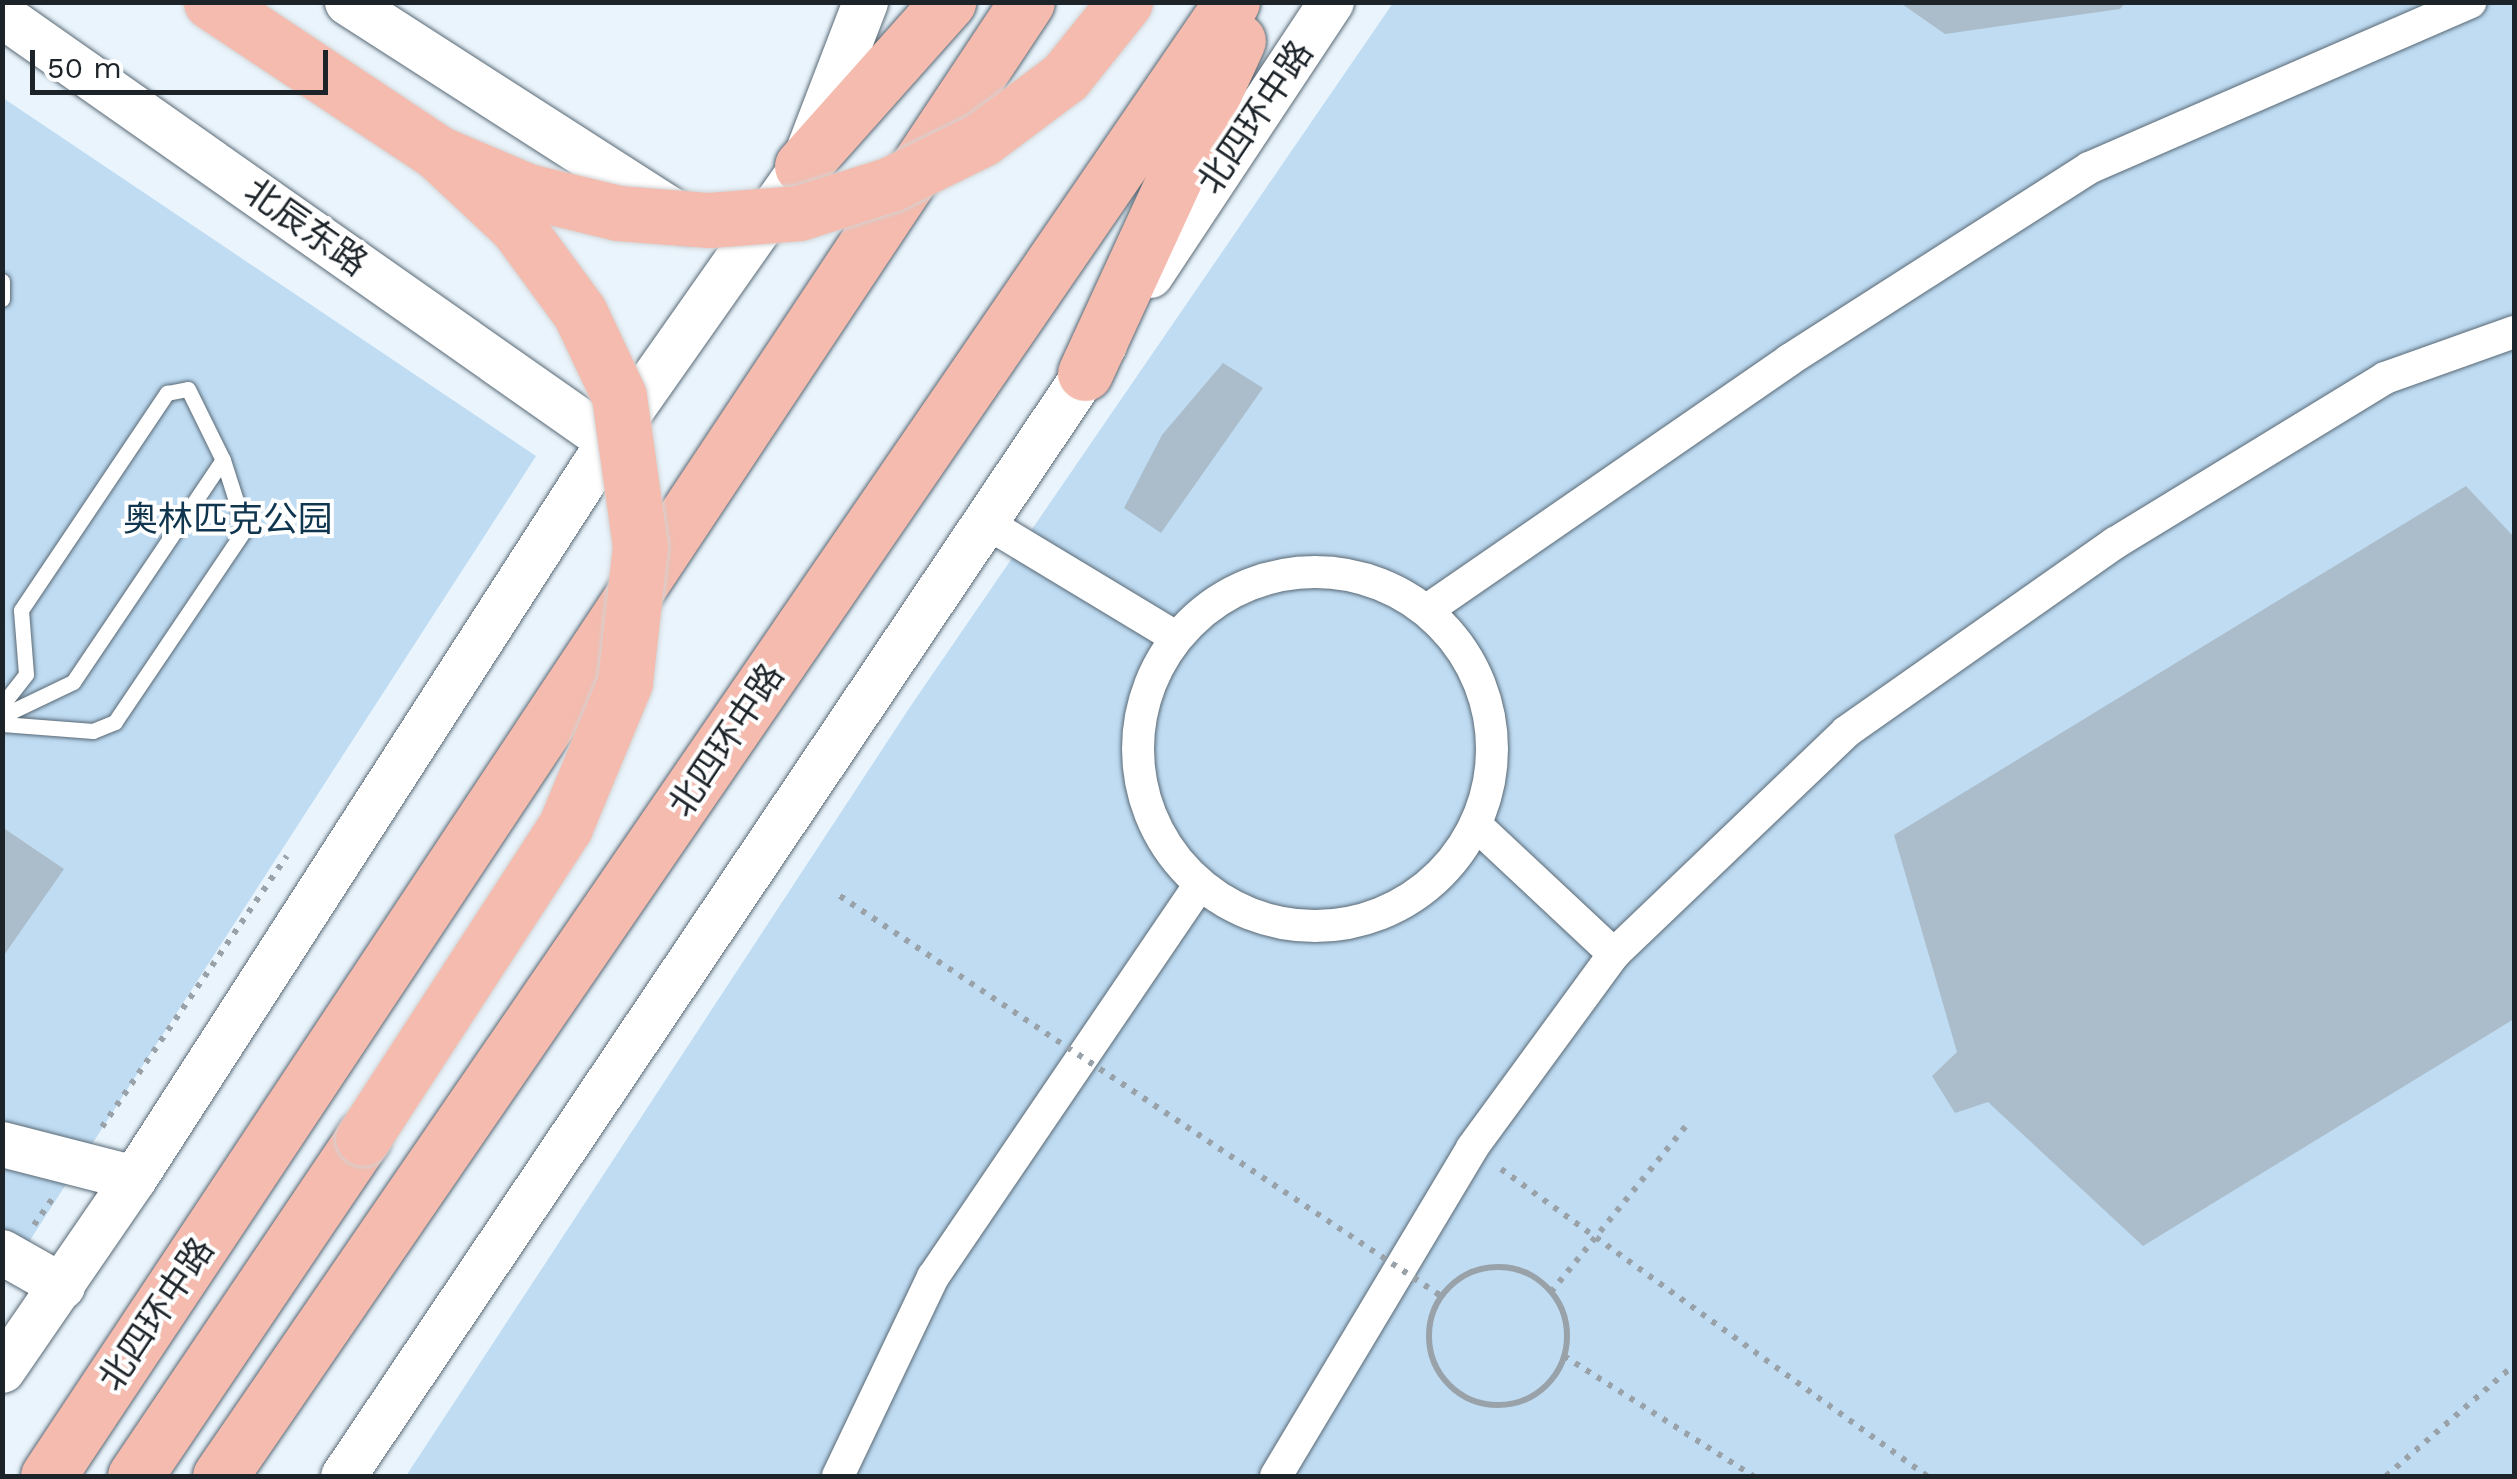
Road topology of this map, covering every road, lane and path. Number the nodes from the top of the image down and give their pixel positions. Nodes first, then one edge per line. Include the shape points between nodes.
1 (211, 2) edge
2 (346, 2) edge
3 (866, 2) edge
4 (948, 2) edge
5 (1027, 2) edge
6 (1125, 2) edge
7 (1232, 2) edge
8 (1255, 2) edge
9 (1331, 2) edge
10 (2470, 2) edge
11 (17, 18) edge
12 (438, 153) junction
13 (802, 166) junction
14 (739, 254) junction
15 (2, 282) edge
16 (2, 299) edge
17 (2514, 332) edge
18 (1085, 373) junction
19 (609, 441) junction
20 (223, 460) junction
21 (985, 522) junction
22 (1428, 610) junction
23 (1176, 637) junction
24 (2, 704) edge
25 (2, 716) edge
26 (2, 724) edge
27 (1476, 824) junction
28 (1199, 885) junction
29 (840, 896) dead end
30 (1614, 954) junction
31 (1686, 1127) dead end
32 (2, 1144) edge
33 (1472, 1148) junction
34 (134, 1178) junction
35 (2, 1252) edge
36 (62, 1286) junction
37 (1551, 1292) junction
38 (1441, 1296) junction
39 (1564, 1356) junction
40 (2514, 1365) edge
41 (2, 1370) edge
42 (48, 1476) edge
43 (134, 1476) edge
44 (220, 1476) edge
45 (344, 1476) edge
46 (838, 1476) edge
47 (1276, 1476) edge
48 (1753, 1476) edge
49 (1926, 1476) edge
50 (2386, 1476) edge

1 - 12 highway, bridge
2 - 14 street
3 - 13 street
4 - 13 highway
5 - 42 highway, 北四环中路
6 - 12 highway, bridge via 1065,77 982,139 890,184 799,213 710,220 618,214 527,191
7 - 44 highway, 北四环中路
8 - 18 highway
9 - 18 street, 北四环中路
10 - 22 street via 2089,168 1788,360
11 - 19 street, 北辰东路
12 - 43 highway, bridge via 517,227 580,313 619,396 640,546 625,682 565,826
13 - 14 street
14 - 19 street
15 - 16 lane
17 - 30 street via 2385,378 2116,543 1846,732
18 - 21 street, 北四环中路
19 - 34 street
20 - 24 lane via 188,389 167,393 21,610 26,674
20 - 25 lane via 73,682
20 - 26 lane via 245,530 115,722 93,731
21 - 23 street
21 - 45 street, 北四环中路
22 - 23 street via 1379,582 1324,570 1269,577 1218,599
22 - 27 street via 1466,654 1488,709 1492,768
23 - 28 street via 1149,685 1137,738 1140,775 1164,843
27 - 28 street via 1431,881 1403,903 1352,923 1298,926 1246,913
27 - 30 street
28 - 46 street via 933,1277
29 - 38 path, bridge
30 - 33 street
31 - 37 path, bridge
32 - 34 street
33 - 47 street
33 - 49 path
34 - 36 street
35 - 36 street
36 - 41 street
37 - 38 path via 1525,1274 1494,1267 1456,1281
37 - 39 path via 1567,1334
38 - 39 path via 1430,1318 1431,1353 1448,1384 1467,1398 1513,1404 1535,1394
39 - 48 path
40 - 50 path

